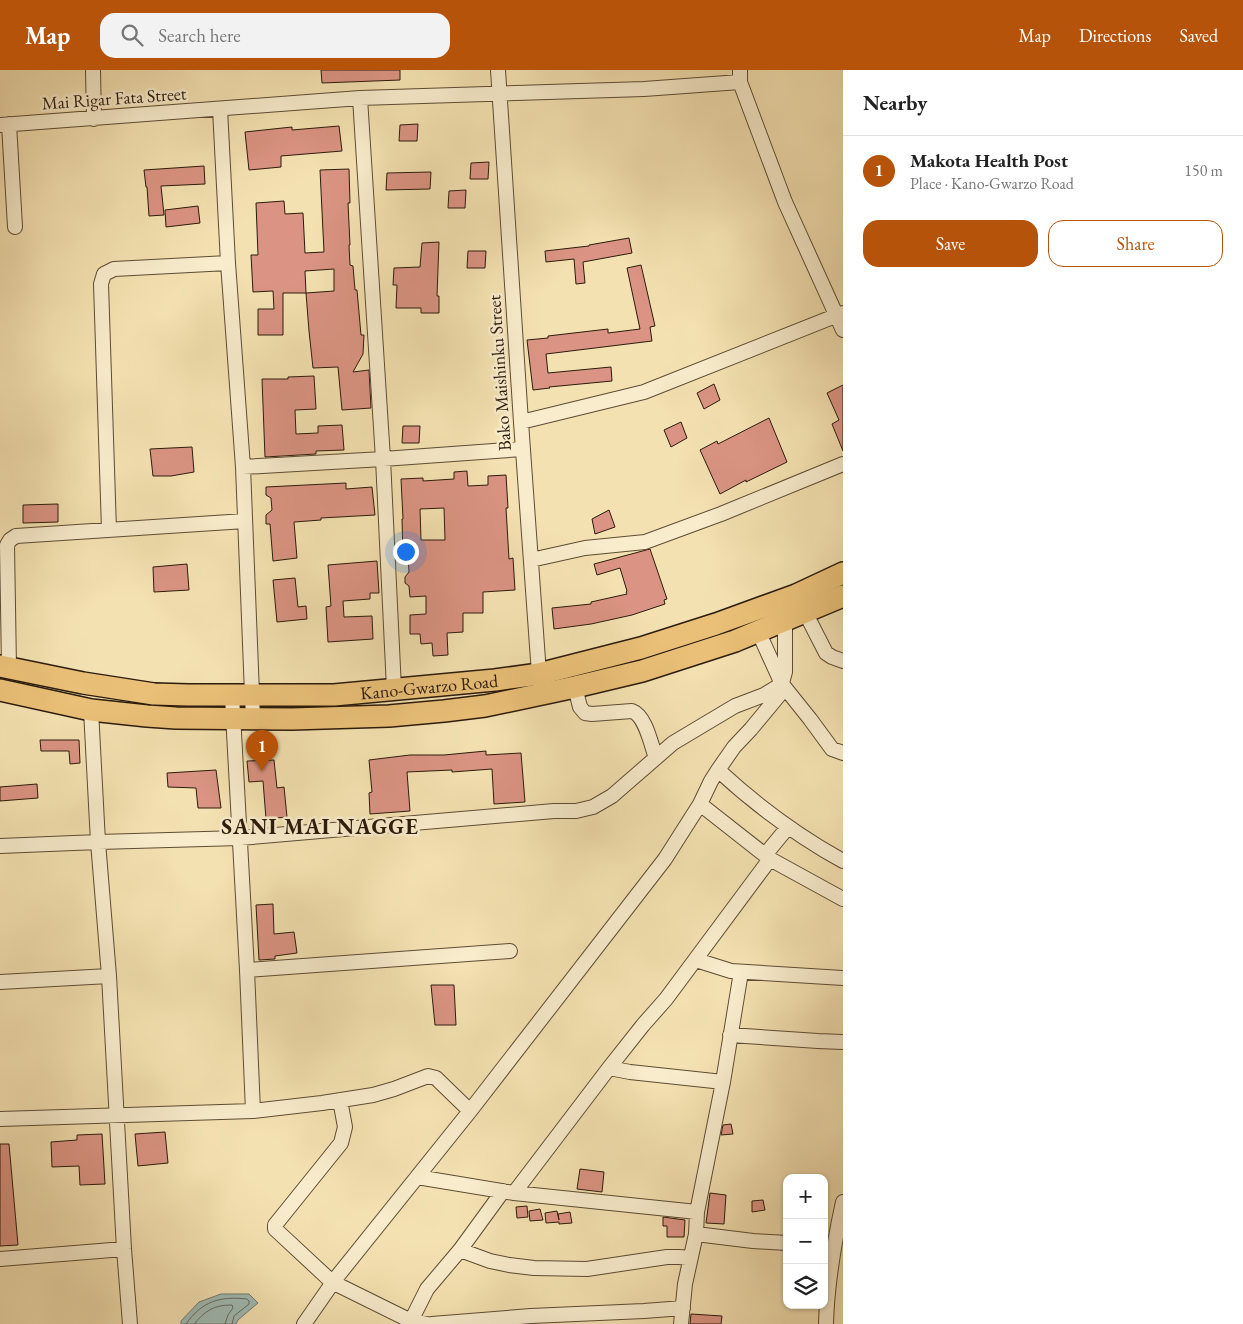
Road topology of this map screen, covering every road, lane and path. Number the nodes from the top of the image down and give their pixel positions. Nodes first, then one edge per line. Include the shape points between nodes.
1 (93, 70) edge
2 (498, 70) edge
3 (740, 76) edge
4 (500, 93) junction
5 (360, 98) junction
6 (220, 109) junction
7 (94, 118) junction
8 (4, 124) edge
9 (15, 227) dead end
10 (228, 263) junction
11 (840, 314) edge
12 (843, 330) edge
13 (520, 422) junction
14 (522, 449) junction
15 (383, 459) junction
16 (843, 464) edge
17 (243, 467) junction
18 (245, 521) junction
19 (109, 530) junction
20 (531, 560) junction
21 (843, 573) edge
22 (843, 596) edge
23 (805, 612) junction
24 (785, 621) junction
25 (758, 631) junction
26 (843, 661) edge
27 (4, 667) edge
28 (539, 674) junction
29 (783, 685) junction
30 (575, 687) junction
31 (394, 689) junction
32 (0, 690) edge
33 (243, 696) junction
34 (91, 710) junction
35 (243, 719) junction
36 (843, 752) edge
37 (656, 758) junction
38 (718, 770) junction
39 (700, 804) junction
40 (788, 827) junction
41 (240, 838) junction
42 (98, 842) junction
43 (0, 846) edge
44 (768, 857) junction
45 (843, 861) edge
46 (842, 897) edge
47 (510, 951) dead end
48 (696, 960) junction
49 (247, 970) junction
50 (741, 972) junction
51 (109, 976) junction
52 (843, 978) edge
53 (0, 982) edge
54 (730, 1034) junction
55 (843, 1042) edge
56 (609, 1068) junction
57 (723, 1082) junction
58 (340, 1100) junction
59 (252, 1111) junction
60 (470, 1111) junction
61 (118, 1115) junction
62 (0, 1119) edge
63 (417, 1177) junction
64 (508, 1192) junction
65 (843, 1202) edge
66 (697, 1212) junction
67 (696, 1234) junction
68 (783, 1243) edge
69 (834, 1246) edge
70 (124, 1249) junction
71 (460, 1250) junction
72 (690, 1258) junction
73 (0, 1259) edge
74 (332, 1282) junction
75 (682, 1308) junction
76 (531, 1320) edge
77 (411, 1321) junction
78 (130, 1324) edge
79 (304, 1324) edge
80 (427, 1324) edge
81 (432, 1324) edge
82 (681, 1324) edge
83 (826, 1324) edge

1 - 7 street
2 - 4 street, Bako Maishinku Street
3 - 4 street, Mai Rigar Fata Street via 644,89
3 - 11 street via 785,202
4 - 5 street, Mai Rigar Fata Street
4 - 13 street, Bako Maishinku Street
5 - 6 street, Mai Rigar Fata Street
5 - 15 street
6 - 7 street, Mai Rigar Fata Street
6 - 10 street
7 - 8 street, Mai Rigar Fata Street
8 - 9 street
10 - 17 street
10 - 19 street via 114,269 104,274 101,284
11 - 12 street
11 - 13 street via 644,392
13 - 14 street, Bako Maishinku Street
14 - 15 street
14 - 20 street, Bako Maishinku Street
15 - 17 street
15 - 31 street
16 - 20 street via 645,542 585,548
17 - 18 street
18 - 19 street
18 - 33 street
19 - 27 street via 16,536 10,540 7,545
20 - 28 street, Bako Maishinku Street
21 - 28 main road, Kano-Gwarzo Road via 796,595 707,627
22 - 23 main road, Kano-Gwarzo Road
23 - 24 main road, Kano-Gwarzo Road
23 - 26 street via 826,652
24 - 25 main road, Kano-Gwarzo Road
24 - 29 street
25 - 29 street
25 - 30 main road, Kano-Gwarzo Road via 642,671
27 - 33 main road, Kano-Gwarzo Road via 83,684 154,694
28 - 31 main road, Kano-Gwarzo Road
29 - 36 street via 832,748
29 - 37 street via 735,706 673,743
29 - 38 street
30 - 35 main road, Kano-Gwarzo Road via 444,711 388,716
30 - 37 street via 585,713 638,713
31 - 33 main road, Kano-Gwarzo Road via 334,696
32 - 34 main road, Kano-Gwarzo Road
33 - 35 street
33 - 35 street
34 - 35 main road, Kano-Gwarzo Road via 147,716
34 - 42 street
35 - 41 street
37 - 41 street via 612,796 593,807 576,811
38 - 39 street
38 - 40 street
39 - 44 street
39 - 60 street via 665,859
40 - 44 street
40 - 45 street
41 - 42 street
41 - 49 street
42 - 43 street
42 - 51 street
44 - 46 street
44 - 48 street
47 - 49 street
48 - 50 street
48 - 56 street
49 - 59 street
50 - 52 street
50 - 54 street
51 - 53 street
51 - 61 street
54 - 55 street
54 - 57 street
56 - 57 street
56 - 64 street
57 - 66 street
58 - 59 street
58 - 60 street via 373,1095 428,1076 436,1078
58 - 74 street via 345,1127 341,1142 275,1225 278,1233
59 - 61 street
60 - 63 street
61 - 62 street
61 - 70 street
63 - 64 street
63 - 74 street
64 - 66 street
64 - 71 street
65 - 69 street
66 - 67 street
67 - 68 street
67 - 72 street
69 - 83 street
70 - 73 street
70 - 78 street
71 - 72 street via 490,1261 534,1268 587,1269 667,1257
71 - 77 street via 427,1289
72 - 75 street
74 - 77 street
74 - 79 street
75 - 76 street
75 - 82 street
76 - 81 street
77 - 80 street

